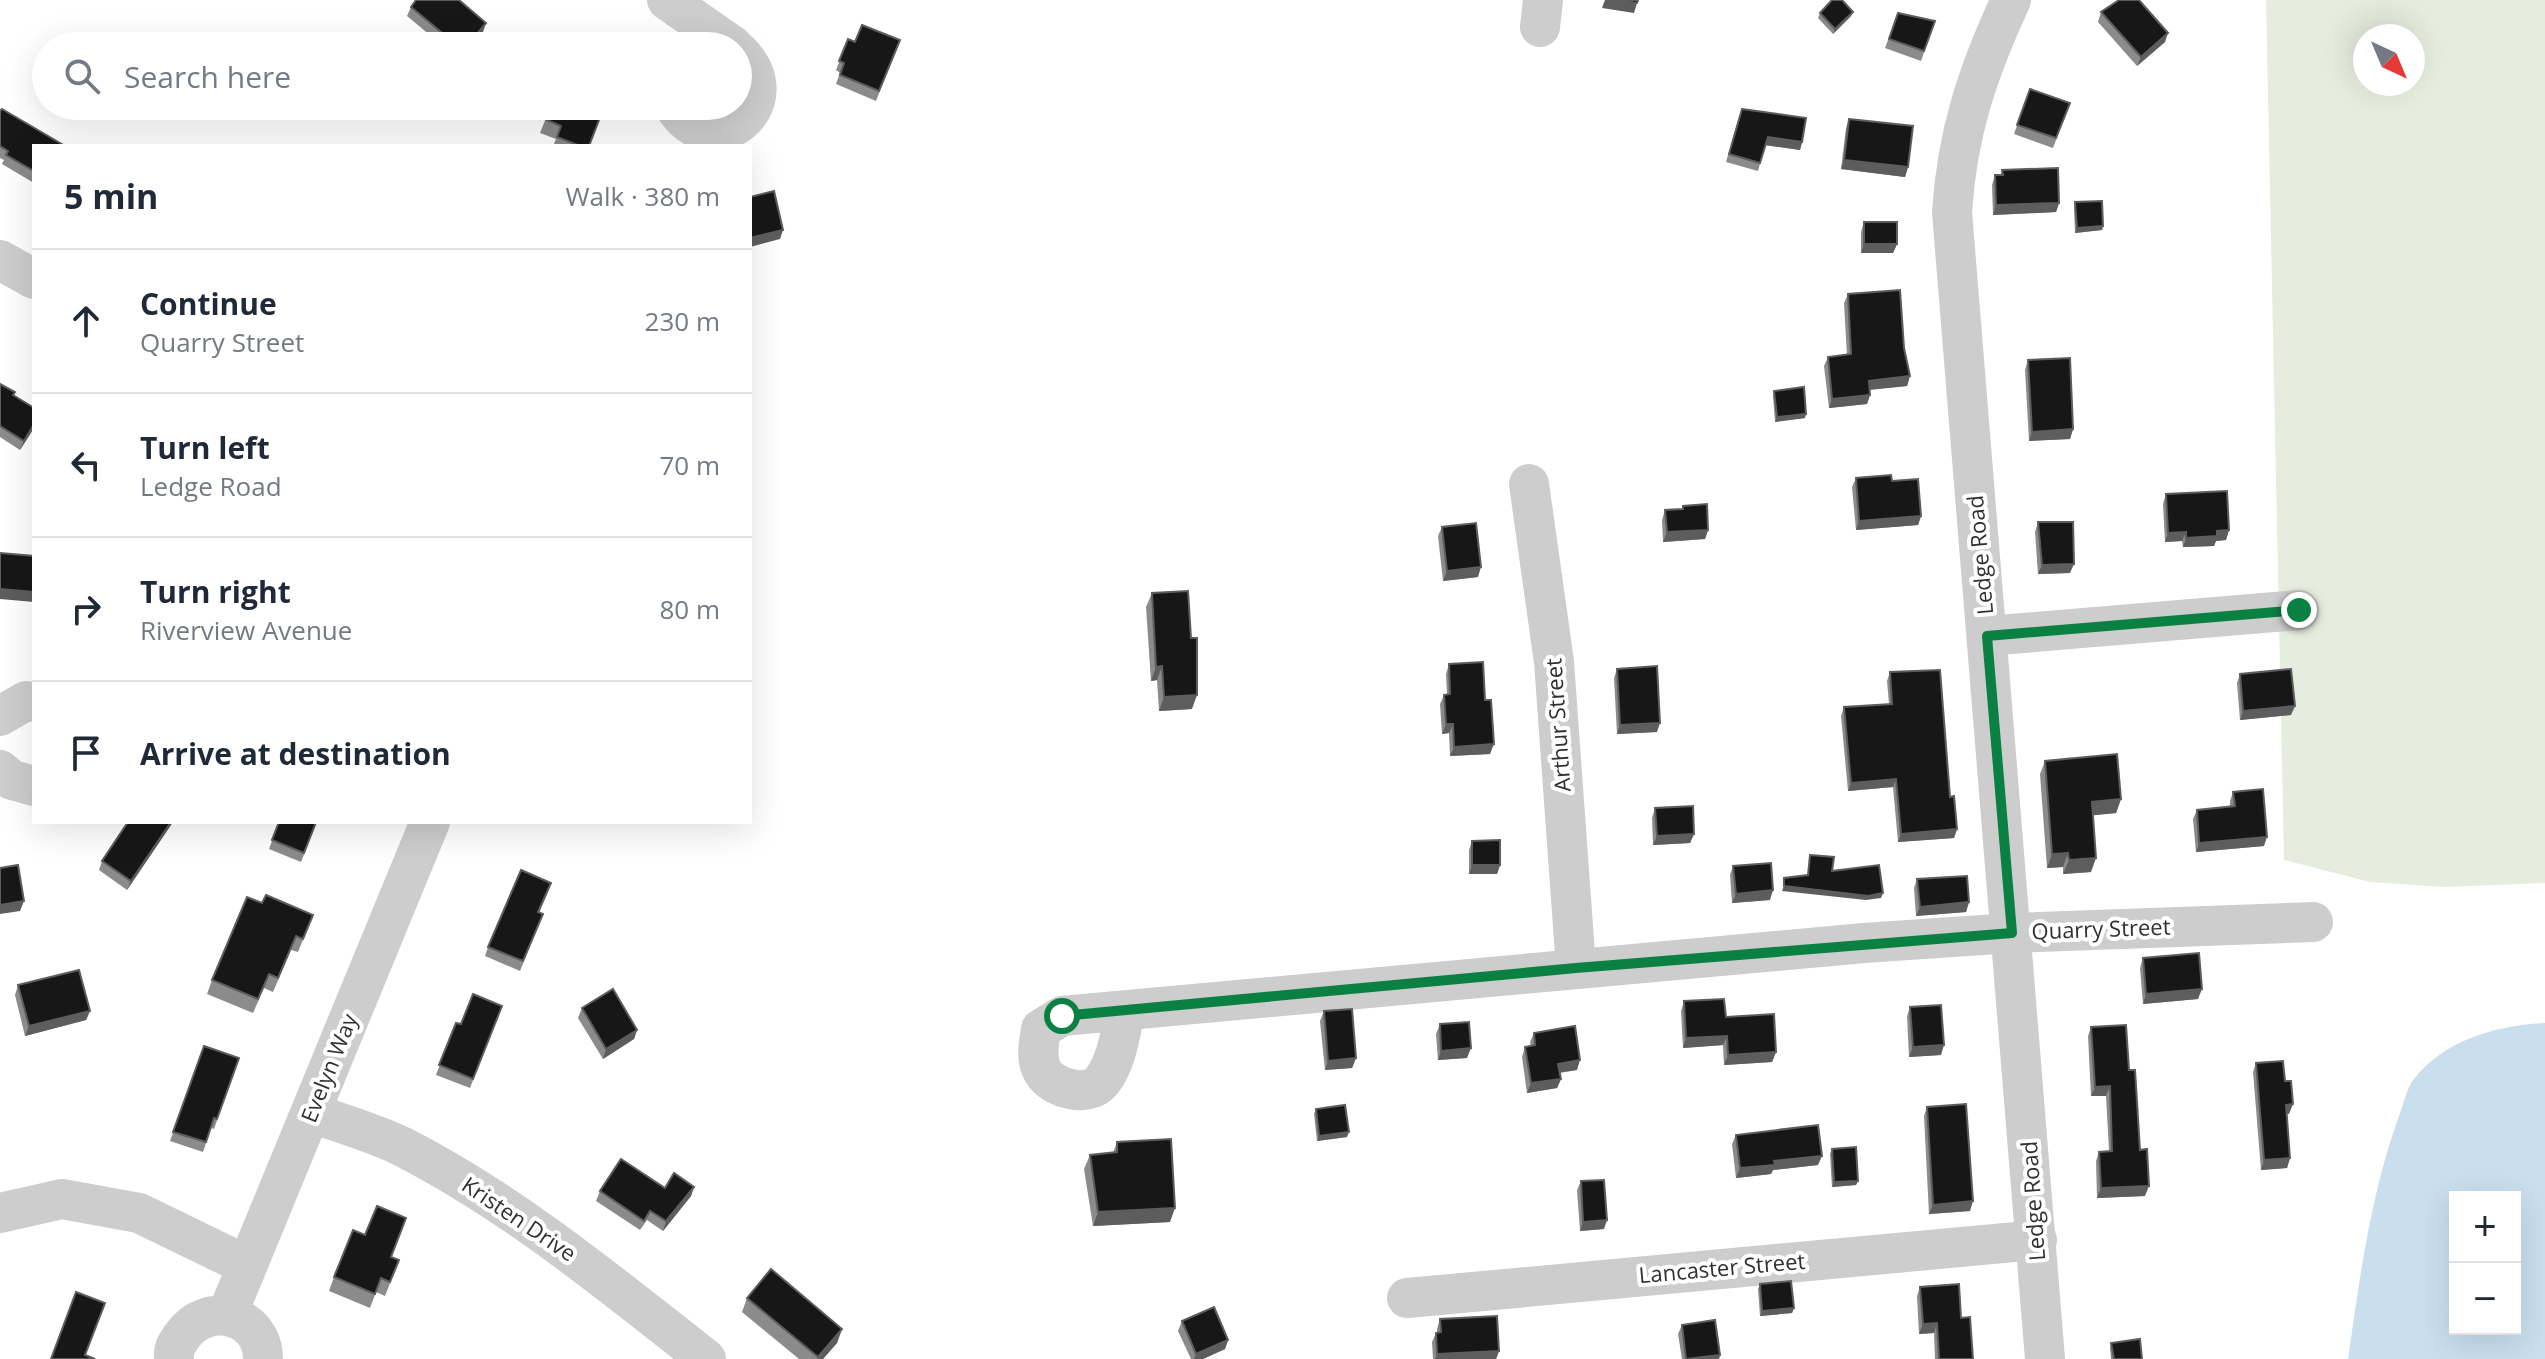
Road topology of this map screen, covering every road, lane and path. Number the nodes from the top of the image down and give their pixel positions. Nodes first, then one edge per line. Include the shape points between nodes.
1 (2011, 0) edge
2 (683, 23) edge
3 (703, 32) edge
4 (752, 69) edge
5 (752, 112) edge
6 (687, 120) edge
7 (743, 120) edge
8 (0, 260) edge
9 (32, 278) edge
10 (1529, 484) dead end
11 (2299, 610) dead end
12 (1987, 636) junction
13 (32, 702) edge
14 (0, 716) edge
15 (0, 770) edge
16 (32, 785) edge
17 (429, 824) edge
18 (2313, 922) dead end
19 (2012, 933) junction
20 (1576, 968) junction
21 (1125, 1011) dead end
22 (312, 1113) junction
23 (0, 1213) edge
24 (2037, 1240) junction
25 (246, 1265) junction
26 (1407, 1298) dead end
27 (227, 1315) junction
28 (174, 1359) edge
29 (263, 1359) edge
30 (706, 1359) edge
31 (2045, 1359) edge

1 - 12 street, Ledge Road via 1980,68 1954,176 1952,212
2 - 3 street
4 - 5 street via 758,87
6 - 7 street via 694,128 716,133
8 - 9 street
10 - 20 street, Arthur Street via 1554,662
11 - 12 street
12 - 19 street, Ledge Road
13 - 14 street
15 - 16 street
17 - 22 street, Evelyn Way
18 - 19 street, Quarry Street
19 - 20 street, Quarry Street
19 - 24 street, Ledge Road
20 - 21 street, Quarry Street
22 - 25 street, Evelyn Way
22 - 30 street, Kristen Drive via 400,1145 466,1181 537,1227
23 - 25 street via 62,1199 139,1213
24 - 26 street, Lancaster Street
24 - 31 street, Ledge Road
25 - 27 street, Evelyn Way
27 - 28 street via 192,1322 173,1350
27 - 29 street via 252,1328

